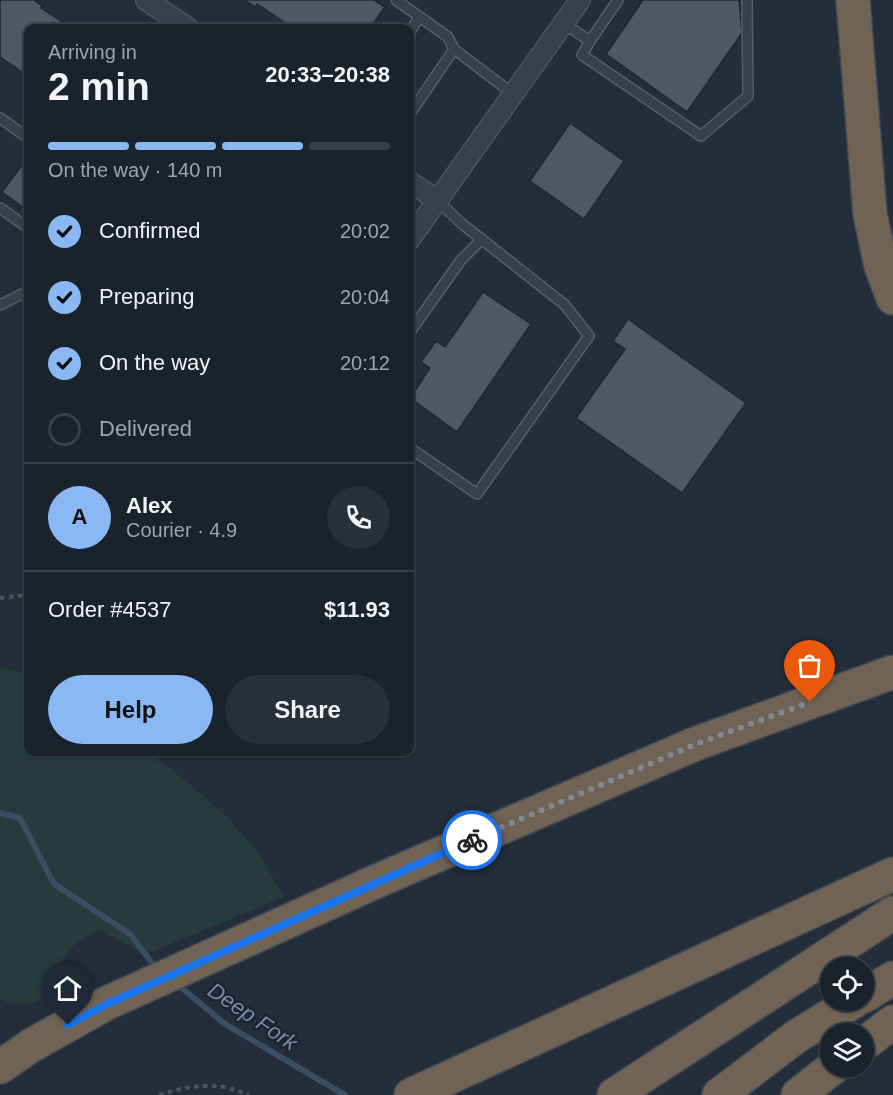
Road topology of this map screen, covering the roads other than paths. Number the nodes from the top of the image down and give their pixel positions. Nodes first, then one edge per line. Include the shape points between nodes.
1 (146, 0) edge
2 (396, 0) edge
3 (580, 0) edge
4 (618, 0) edge
5 (747, 0) edge
6 (853, 0) edge
7 (419, 17) junction
8 (563, 23) junction
9 (182, 24) edge
10 (414, 25) edge
11 (590, 41) junction
12 (454, 49) junction
13 (513, 94) junction
14 (414, 108) edge
15 (0, 118) edge
16 (24, 135) edge
17 (414, 185) edge
18 (437, 200) junction
19 (0, 208) edge
20 (24, 225) edge
21 (414, 233) edge
22 (482, 239) junction
23 (24, 293) edge
24 (893, 298) edge
25 (0, 305) edge
26 (414, 326) edge
27 (414, 451) edge
28 (893, 672) edge
29 (893, 874) edge
30 (893, 913) edge
31 (893, 978) edge
32 (874, 990) edge
33 (838, 1011) edge
34 (893, 1022) edge
35 (874, 1036) edge
36 (0, 1067) edge
37 (821, 1077) edge
38 (411, 1095) edge
39 (614, 1095) edge
40 (718, 1095) edge
41 (798, 1095) edge

1 - 9 street
2 - 7 lane
3 - 8 street
4 - 11 lane
5 - 11 lane via 747,96 701,136 582,55
6 - 24 highway via 870,214 881,266
7 - 10 lane
7 - 12 lane via 448,37
8 - 11 lane
8 - 13 street
12 - 13 lane
12 - 14 lane
13 - 18 street
15 - 16 lane
17 - 18 street
18 - 21 street
18 - 22 lane
19 - 20 lane
22 - 26 lane via 461,260
22 - 27 lane via 565,305 589,336 477,494
23 - 25 lane
28 - 36 highway via 696,744 377,881 105,1005
29 - 38 highway
30 - 39 highway
31 - 32 highway
33 - 40 highway via 797,1036
34 - 35 highway
37 - 41 highway

